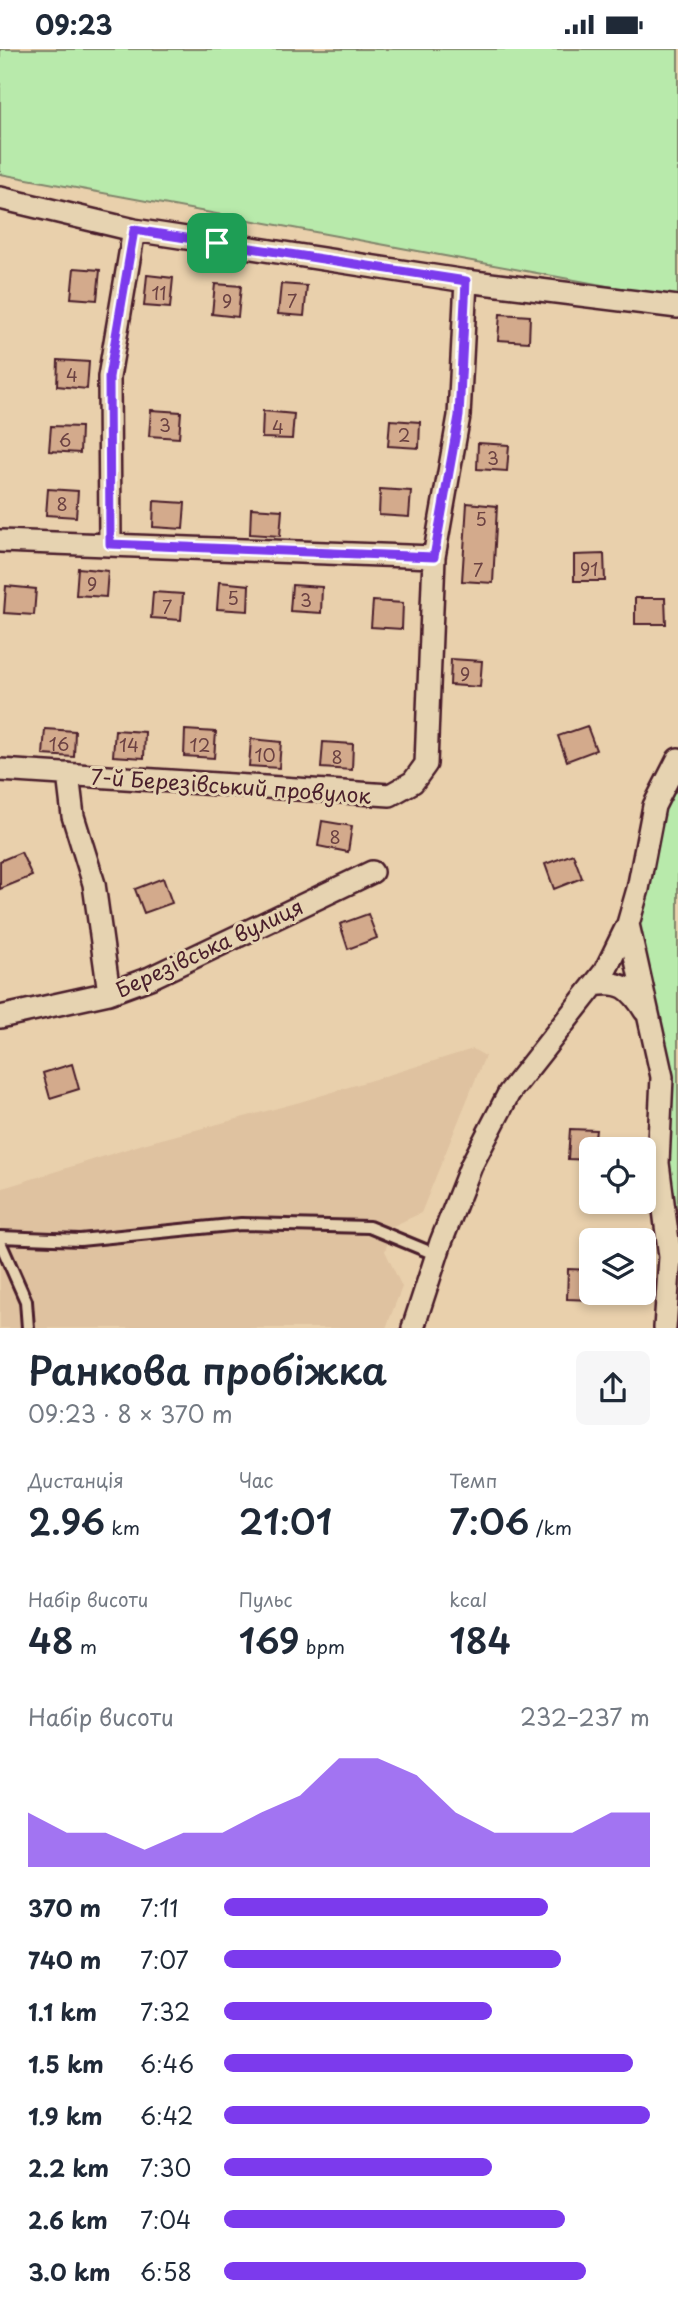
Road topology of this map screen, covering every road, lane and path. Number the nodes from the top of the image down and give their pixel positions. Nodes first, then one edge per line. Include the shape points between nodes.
1 (0, 198) edge
2 (134, 230) junction
3 (466, 281) junction
4 (678, 307) edge
5 (0, 541) edge
6 (110, 544) junction
7 (434, 557) junction
8 (678, 759) edge
9 (0, 770) edge
10 (68, 774) junction
11 (372, 872) dead end
12 (628, 924) junction
13 (594, 985) junction
14 (109, 993) junction
15 (0, 1017) edge
16 (649, 1017) junction
17 (0, 1239) edge
18 (437, 1255) junction
19 (28, 1328) edge
20 (413, 1328) edge
21 (665, 1328) edge

1 - 2 street
2 - 3 street
2 - 6 street via 109,377
3 - 4 street
3 - 7 street, 7-й Березівський провулок via 459,416
5 - 6 street
6 - 7 street
7 - 10 street, 7-й Березівський провулок via 426,764 402,789 390,795
8 - 12 street via 654,806
9 - 10 street, 7-й Березівський провулок
10 - 14 street via 74,816 94,884
11 - 14 street, Березівська вулиця via 150,978
12 - 13 street
12 - 16 street
13 - 16 street via 623,985
13 - 18 street via 509,1093 471,1166
14 - 15 street, Березівська вулиця
16 - 21 street via 663,1077 658,1163 670,1257
17 - 18 lane via 79,1240 241,1224 369,1227
17 - 19 lane via 26,1301
18 - 20 street

